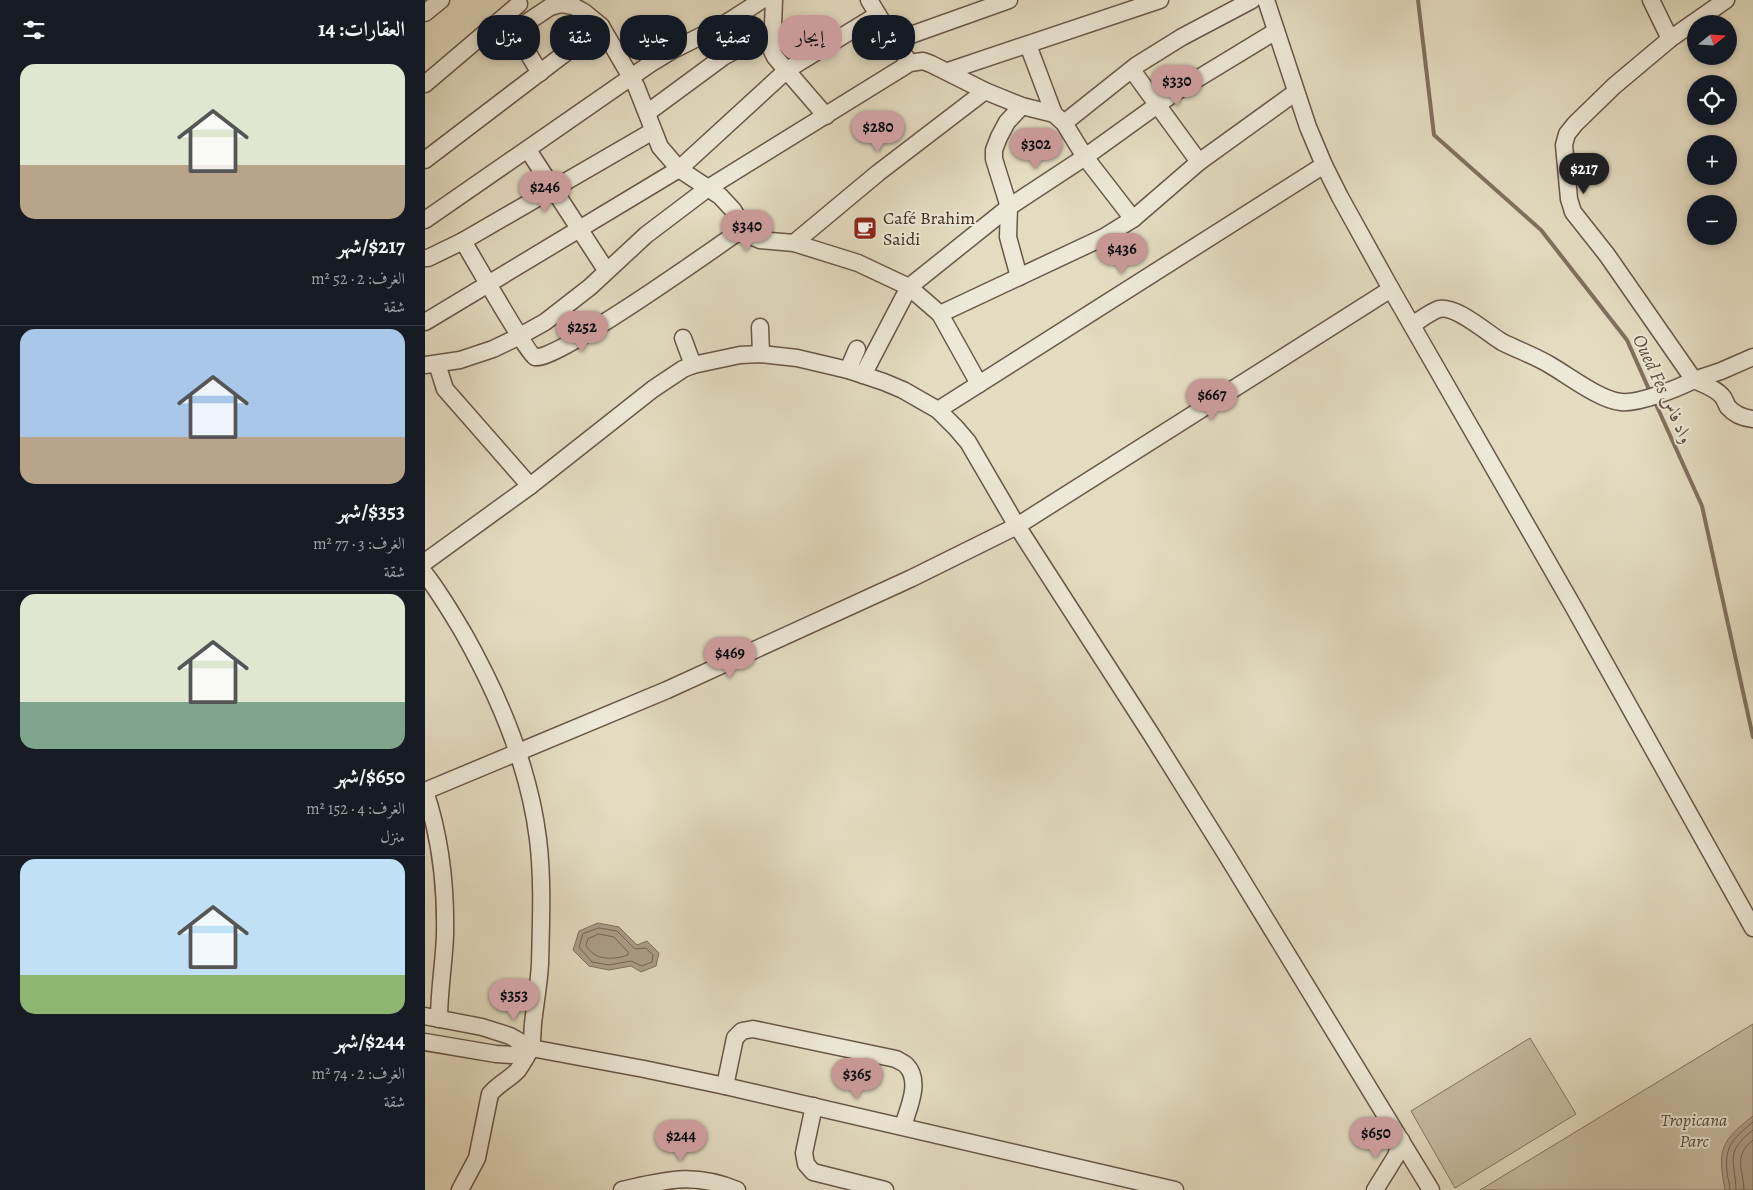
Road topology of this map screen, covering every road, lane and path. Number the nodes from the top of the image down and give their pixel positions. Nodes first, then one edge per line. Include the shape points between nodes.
1 (441, 0) edge
2 (762, 0) edge
3 (774, 0) edge
4 (869, 0) edge
5 (1009, 0) edge
6 (1160, 0) edge
7 (1252, 0) edge
8 (1266, 0) edge
9 (1651, 0) edge
10 (1726, 0) edge
11 (519, 2) edge
12 (549, 4) edge
13 (425, 14) edge
14 (521, 15) edge
15 (535, 15) edge
16 (588, 15) edge
17 (877, 15) edge
18 (773, 30) junction
19 (852, 30) edge
20 (1276, 31) junction
21 (915, 33) edge
22 (1670, 39) junction
23 (610, 42) edge
24 (1028, 45) junction
25 (532, 60) edge
26 (558, 60) edge
27 (908, 60) edge
28 (910, 63) junction
29 (787, 70) junction
30 (1132, 70) junction
31 (948, 71) junction
32 (540, 74) junction
33 (631, 78) junction
34 (425, 84) edge
35 (985, 91) junction
36 (1296, 92) junction
37 (1157, 105) junction
38 (1021, 106) junction
39 (647, 113) junction
40 (826, 116) junction
41 (1059, 118) junction
42 (653, 131) junction
43 (528, 150) junction
44 (1085, 157) junction
45 (425, 160) edge
46 (1199, 162) junction
47 (1324, 166) junction
48 (679, 169) junction
49 (708, 188) junction
50 (554, 189) junction
51 (1009, 207) junction
52 (1133, 219) junction
53 (425, 220) edge
54 (744, 228) junction
55 (580, 230) junction
56 (463, 241) junction
57 (794, 243) junction
58 (425, 258) edge
59 (606, 270) junction
60 (1019, 276) junction
61 (490, 284) junction
62 (909, 287) junction
63 (1391, 289) junction
64 (940, 314) junction
65 (425, 322) edge
66 (1412, 325) junction
67 (760, 327) dead end
68 (520, 336) junction
69 (683, 338) dead end
70 (857, 349) dead end
71 (761, 354) junction
72 (1753, 356) edge
73 (431, 364) edge
74 (693, 365) junction
75 (856, 372) junction
76 (1694, 380) junction
77 (979, 384) junction
78 (938, 410) junction
79 (1753, 419) edge
80 (530, 486) junction
81 (1017, 526) junction
82 (425, 562) edge
83 (425, 574) edge
84 (518, 754) junction
85 (425, 791) edge
86 (1753, 928) edge
87 (432, 1018) edge
88 (425, 1042) edge
89 (531, 1048) junction
90 (725, 1086) junction
91 (814, 1106) junction
92 (903, 1126) junction
93 (1401, 1140) junction
94 (654, 1186) edge
95 (460, 1190) edge
96 (622, 1190) edge
97 (737, 1190) edge
98 (885, 1190) edge
99 (1175, 1190) edge
100 (1375, 1190) edge
101 (1431, 1190) edge

1 - 13 street
2 - 33 street via 723,25 673,50
3 - 18 street
4 - 17 street
5 - 21 street
6 - 24 street
7 - 30 street via 1182,37
8 - 20 street
9 - 22 street
10 - 22 street
11 - 14 street
11 - 34 street
12 - 15 street
12 - 16 street via 573,6
18 - 29 street via 772,51
18 - 39 street via 723,57
19 - 29 street
20 - 36 street
20 - 37 street
22 - 76 street via 1575,124 1564,145 1573,212
23 - 33 street
24 - 31 street
24 - 41 street
25 - 32 street
26 - 32 street
27 - 28 street
28 - 31 street via 923,61
28 - 40 street
29 - 40 street
29 - 48 street
30 - 37 street
30 - 41 street
31 - 35 street
32 - 45 street
33 - 39 street
33 - 43 street
35 - 38 street
35 - 57 street via 877,172
36 - 46 street
36 - 47 street
37 - 44 street
37 - 46 street
38 - 41 street
38 - 51 street via 1007,122 994,150 997,176
39 - 42 street
40 - 49 street
41 - 44 street
42 - 48 street
42 - 50 street
43 - 50 street
43 - 53 street
44 - 51 street
44 - 52 street
46 - 52 street
47 - 63 street
47 - 77 street
48 - 49 street
48 - 55 street
49 - 54 street via 733,210
49 - 59 street
50 - 55 street
50 - 56 street
51 - 60 street via 1008,237
51 - 62 street
52 - 60 street via 1104,237
54 - 57 street via 760,240
54 - 68 street via 637,302 550,354 533,356
55 - 59 street
55 - 61 street
56 - 58 street
56 - 61 street
57 - 62 street via 858,263
59 - 68 street via 545,322
60 - 64 street
61 - 65 street
61 - 68 street
62 - 64 street
62 - 75 street
63 - 66 street
63 - 81 street
64 - 77 street
66 - 76 street via 1438,310 1449,310 1586,387 1621,402 1677,389
66 - 86 street
67 - 71 street
68 - 73 street via 460,360
69 - 74 street
70 - 75 street
71 - 74 street
71 - 75 street via 797,358
72 - 76 street
73 - 80 street via 445,389
74 - 80 street via 638,400
75 - 78 street via 903,390
76 - 79 street via 1722,396 1735,413
77 - 78 street
78 - 81 street via 968,442
80 - 82 street
81 - 84 street via 703,674
81 - 93 street via 1151,734
83 - 84 street via 480,665 505,716
84 - 85 street
84 - 89 street via 530,795 541,872 539,984
85 - 87 street via 435,827 442,876 445,933 439,999
87 - 89 street via 482,1027 511,1036
88 - 89 street via 512,1055
89 - 90 street
89 - 95 street via 518,1069 489,1094 477,1158
90 - 91 street
90 - 92 street via 735,1038 742,1031 753,1029 896,1059 907,1066 914,1086
91 - 92 street
91 - 98 street via 806,1164 813,1172
92 - 99 street
93 - 100 street via 1396,1156
93 - 101 street
94 - 96 street
94 - 97 street via 681,1178 700,1179

